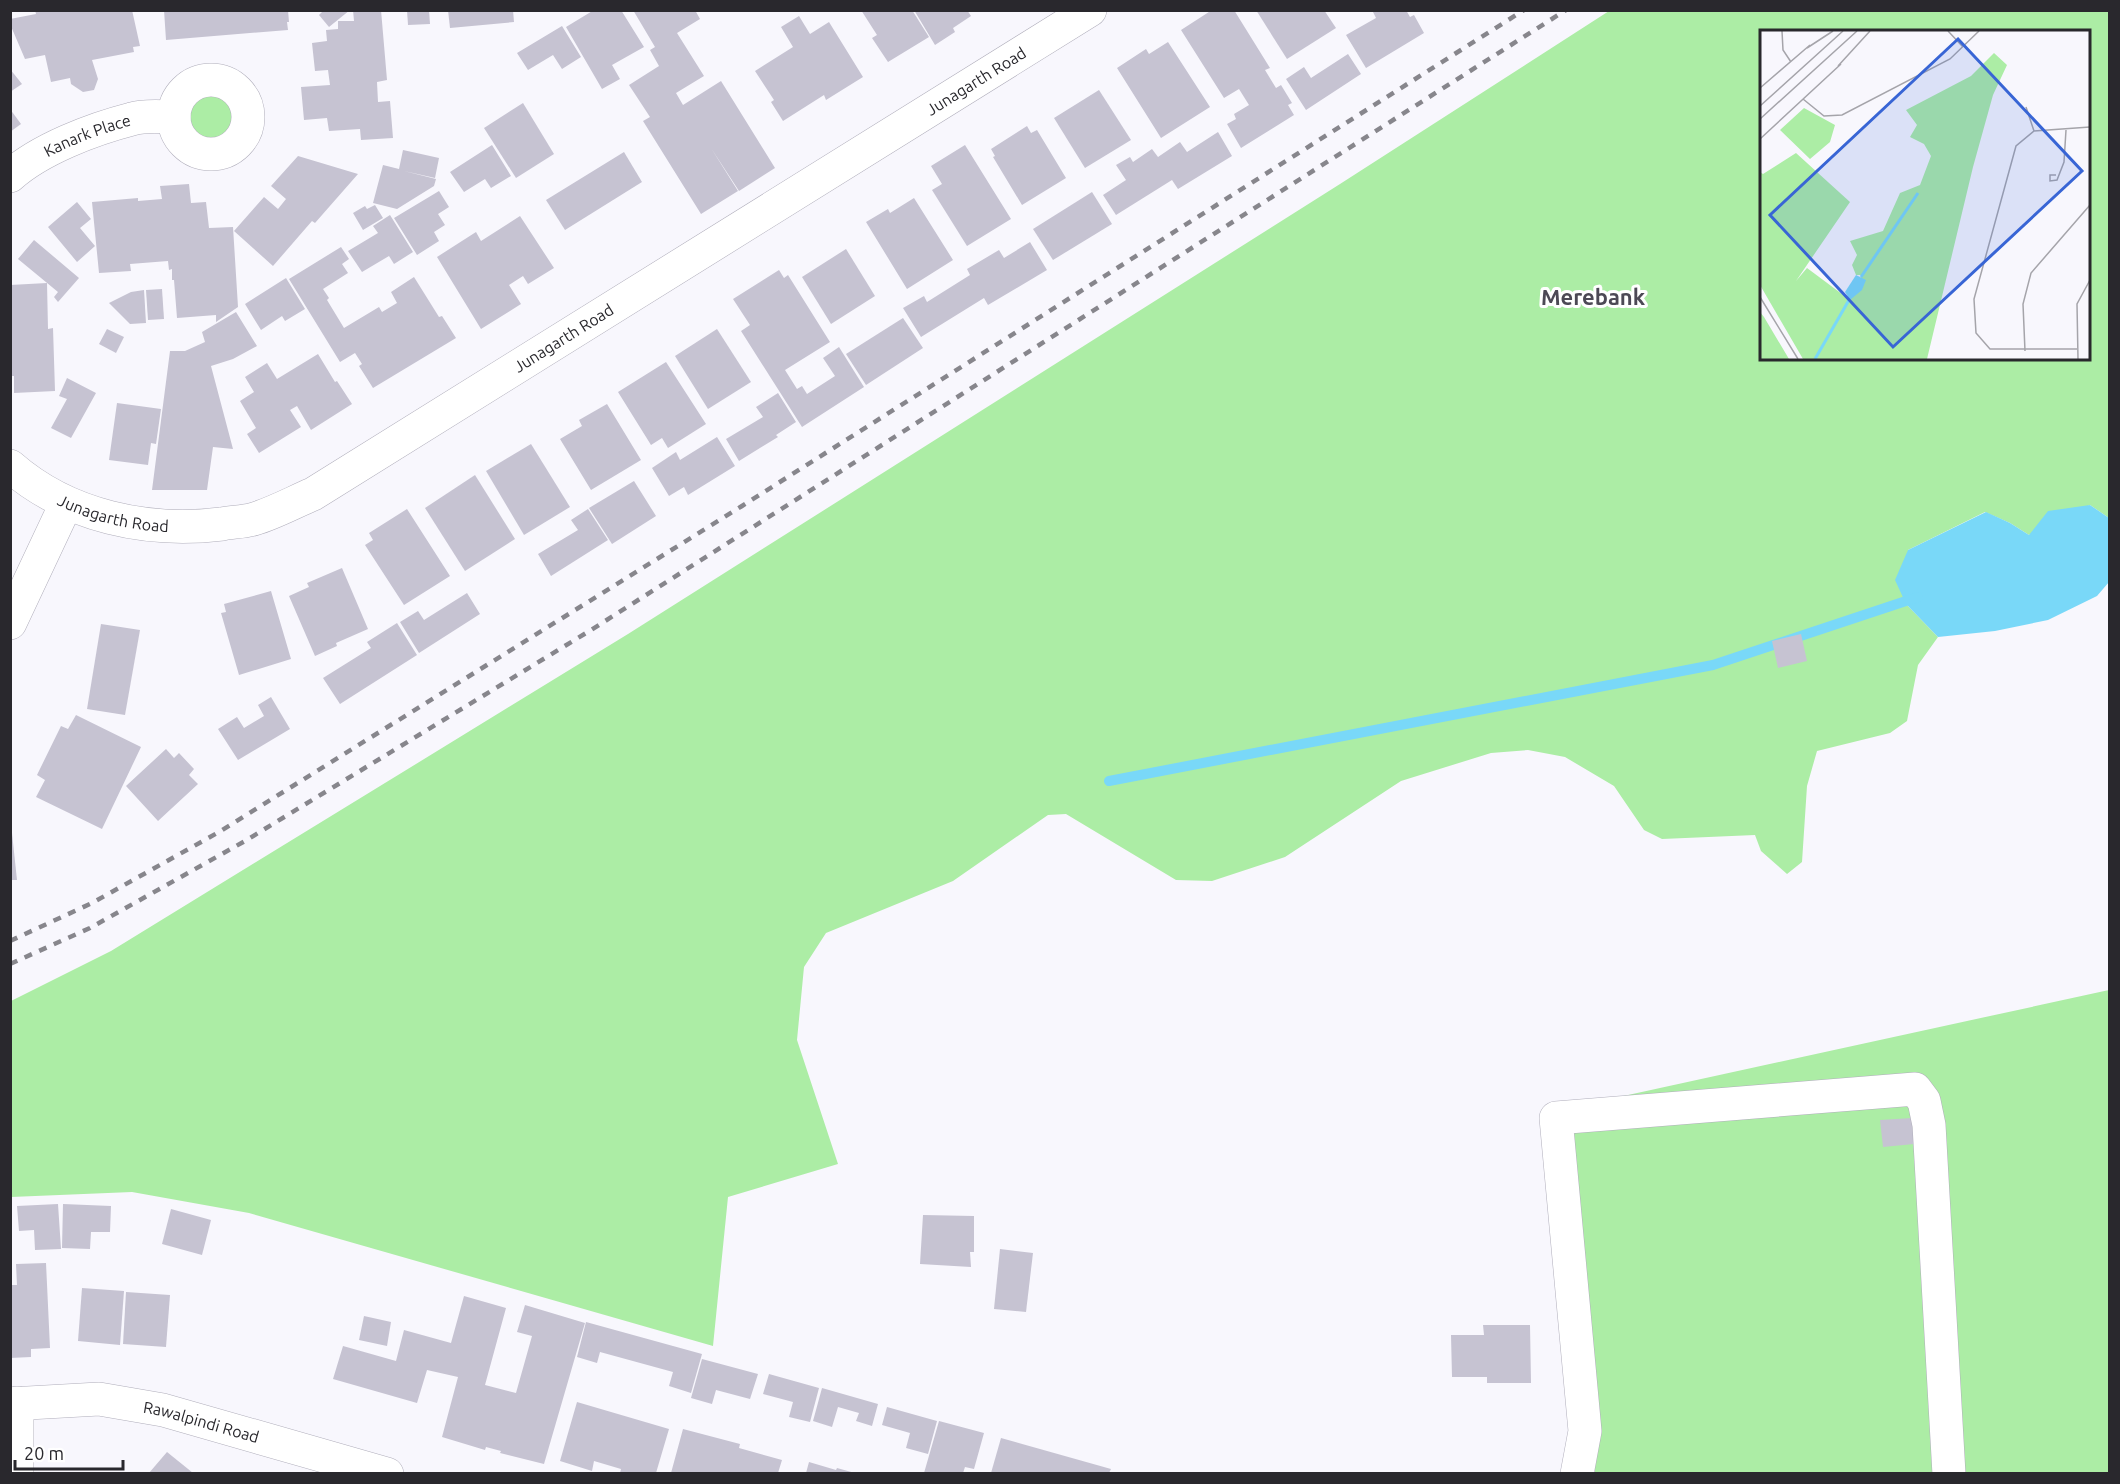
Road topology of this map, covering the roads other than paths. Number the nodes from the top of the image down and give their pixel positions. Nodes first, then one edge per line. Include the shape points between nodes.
1 (1090, 10) edge
2 (174, 117) dead end
3 (10, 176) edge
4 (10, 466) edge
5 (66, 504) junction
6 (10, 623) edge
7 (14, 1403) edge
8 (17, 1473) edge
9 (387, 1473) edge
10 (1577, 1473) edge
11 (1949, 1473) edge

1 - 5 street, Junagarth Road via 313,494 253,520 191,528 133,524
2 - 3 street, Kanark Place via 134,118 87,134 56,146
4 - 5 street, Junagarth Road
5 - 6 street
7 - 8 street
7 - 9 street, Rawalpindi Road via 99,1399 163,1410
10 - 11 street via 1585,1431 1556,1118 1915,1089 1924,1101 1929,1125

